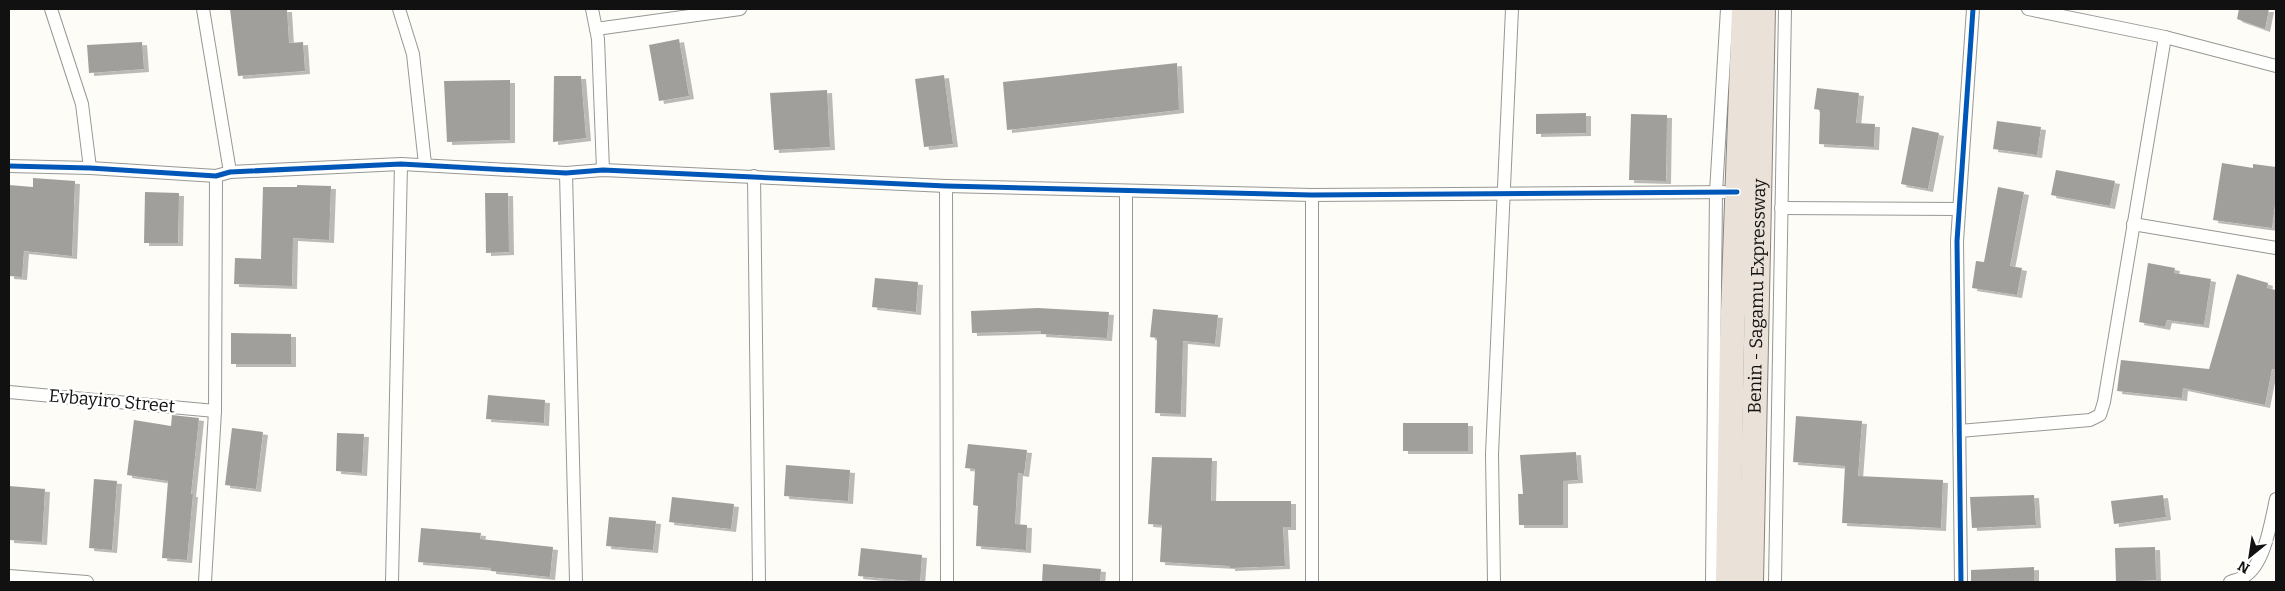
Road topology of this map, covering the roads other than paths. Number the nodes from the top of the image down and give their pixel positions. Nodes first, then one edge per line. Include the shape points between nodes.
1 (51, 9) edge
2 (203, 9) edge
3 (400, 9) edge
4 (592, 9) edge
5 (740, 9) edge
6 (1512, 9) edge
7 (1785, 9) edge
8 (1972, 9) edge
9 (2028, 9) edge
10 (1748, 12) edge
11 (596, 29) junction
12 (2165, 37) junction
13 (2276, 66) edge
14 (401, 164) junction
15 (425, 164) junction
16 (9, 166) edge
17 (90, 168) junction
18 (603, 170) junction
19 (230, 172) junction
20 (566, 173) junction
21 (216, 176) junction
22 (754, 176) junction
23 (946, 186) junction
24 (1126, 191) junction
25 (1727, 192) junction
26 (1502, 193) junction
27 (1312, 195) junction
28 (1782, 208) junction
29 (1959, 209) junction
30 (2133, 224) junction
31 (2276, 248) edge
32 (9, 392) edge
33 (215, 411) junction
34 (1959, 430) junction
35 (2276, 499) edge
36 (9, 576) edge
37 (87, 582) edge
38 (205, 582) edge
39 (392, 582) edge
40 (576, 582) edge
41 (759, 582) edge
42 (947, 582) edge
43 (1126, 582) edge
44 (1312, 582) edge
45 (1494, 582) edge
46 (1712, 582) edge
47 (1728, 582) edge
48 (1751, 582) edge
49 (1775, 582) edge
50 (1961, 582) edge
51 (2230, 582) edge

1 - 17 street via 82,104
2 - 19 street
3 - 15 street via 413,54
4 - 11 street
5 - 11 street
6 - 26 street
7 - 28 street
8 - 29 street
9 - 12 street
10 - 25 highway
10 - 48 highway, Benin - Sagamu Expressway
11 - 18 street
12 - 13 street
12 - 30 street
14 - 15 street
14 - 19 street
14 - 39 street
15 - 20 street
16 - 17 street
17 - 21 street
18 - 20 street
18 - 22 street
19 - 21 street
20 - 40 street
21 - 33 street
22 - 23 street
22 - 41 street
23 - 24 street
23 - 42 street
24 - 27 street
24 - 43 street
25 - 26 street
25 - 46 street
25 - 47 highway via 1732,340
26 - 27 street
26 - 45 street via 1492,454
27 - 44 street
28 - 29 street
28 - 49 street
29 - 34 street
30 - 31 street
30 - 34 street via 2100,415 2090,420
32 - 33 street, Evbayiro Street
33 - 38 street
34 - 50 street
35 - 51 street via 2264,548 2256,564 2246,576
36 - 37 street

